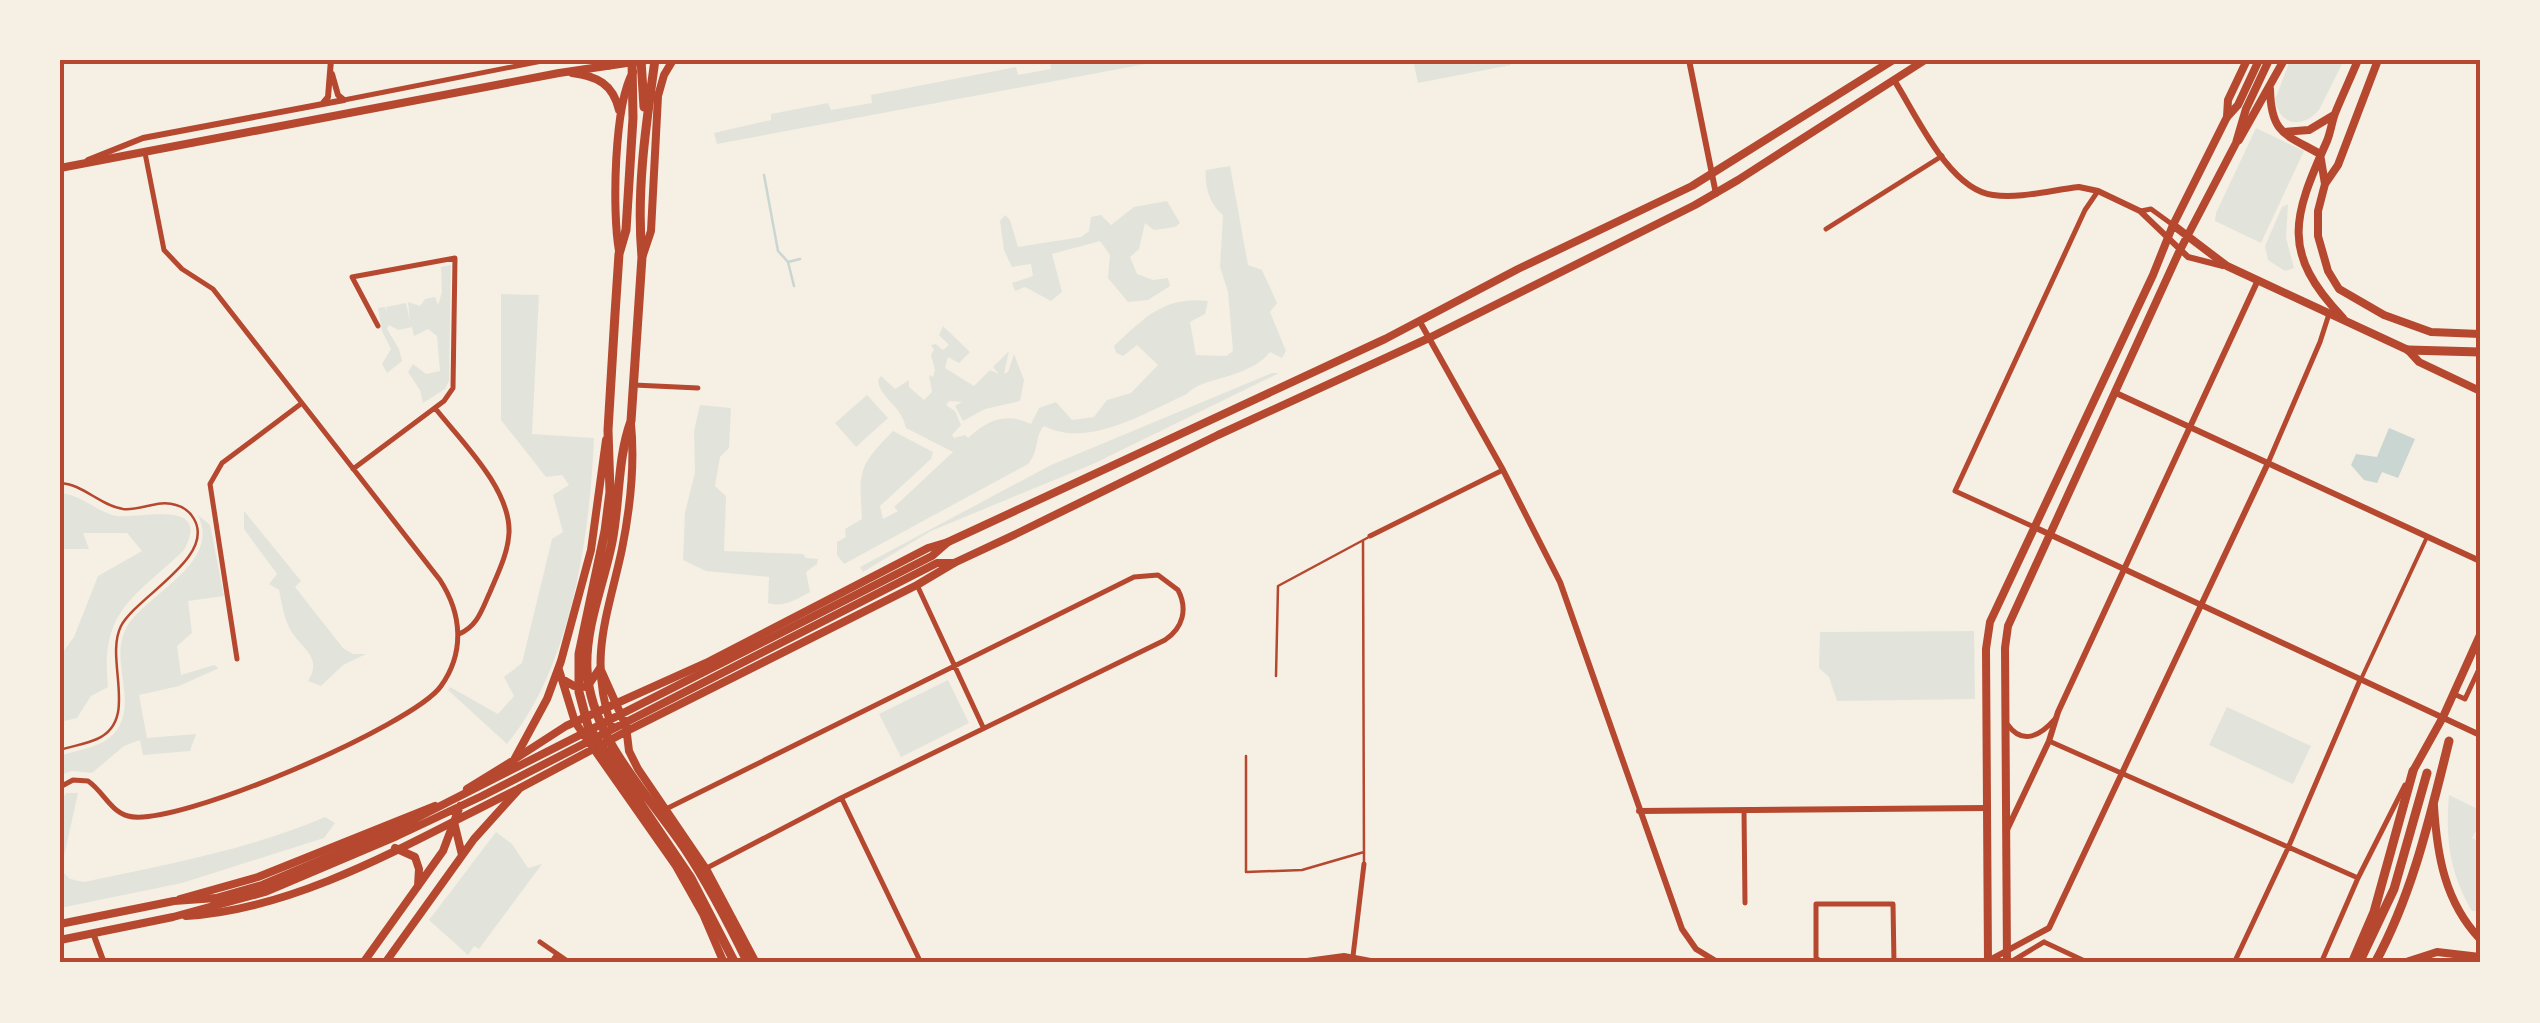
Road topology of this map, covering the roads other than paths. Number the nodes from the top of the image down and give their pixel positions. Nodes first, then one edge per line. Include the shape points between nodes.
1 (331, 60) edge
2 (547, 60) edge
3 (621, 60) edge
4 (632, 60) edge
5 (642, 60) edge
6 (655, 60) edge
7 (674, 60) edge
8 (1689, 60) edge
9 (1925, 60) edge
10 (2247, 60) edge
11 (2259, 60) edge
12 (2269, 60) edge
13 (2284, 60) edge
14 (2358, 60) edge
15 (2378, 60) edge
16 (1888, 61) edge
17 (609, 65) junction
18 (559, 72) junction
19 (332, 74) junction
20 (1894, 80) junction
21 (2270, 89) junction
22 (344, 100) junction
23 (322, 104) junction
24 (2334, 115) junction
25 (2227, 117) junction
26 (655, 118) junction
27 (620, 120) junction
28 (2284, 132) junction
29 (2236, 143) junction
30 (145, 153) junction
31 (2320, 154) junction
32 (643, 156) junction
33 (1942, 156) junction
34 (86, 161) junction
35 (62, 166) edge
36 (1712, 175) junction
37 (2325, 184) junction
38 (2098, 191) junction
39 (1716, 194) junction
40 (2140, 211) junction
41 (2173, 224) junction
42 (1826, 229) dead end
43 (2168, 237) junction
44 (2186, 238) junction
45 (2179, 252) junction
46 (619, 254) junction
47 (642, 257) junction
48 (2227, 266) junction
49 (2258, 280) junction
50 (2330, 314) junction
51 (1420, 322) junction
52 (2346, 322) junction
53 (378, 326) dead end
54 (2480, 334) edge
55 (1428, 338) junction
56 (2408, 350) junction
57 (2480, 352) edge
58 (634, 385) junction
59 (698, 388) dead end
60 (2480, 391) edge
61 (2116, 393) junction
62 (302, 402) junction
63 (435, 408) junction
64 (631, 421) junction
65 (2190, 427) junction
66 (608, 430) junction
67 (2268, 463) junction
68 (353, 469) junction
69 (1503, 470) junction
70 (60, 482) edge
71 (2034, 526) junction
72 (2050, 534) junction
73 (1370, 536) joint
74 (2427, 536) junction
75 (1363, 540) junction
76 (948, 542) junction
77 (934, 560) junction
78 (2480, 561) edge
79 (954, 562) junction
80 (2124, 570) junction
81 (601, 572) junction
82 (917, 585) junction
83 (2202, 604) junction
84 (478, 618) junction
85 (458, 622) junction
86 (459, 634) junction
87 (2480, 635) edge
88 (237, 659) dead end
89 (561, 661) junction
90 (954, 665) junction
91 (2480, 667) edge
92 (600, 668) junction
93 (1276, 676) dead end
94 (560, 678) junction
95 (2360, 680) junction
96 (2454, 694) junction
97 (617, 703) junction
98 (605, 708) junction
99 (2443, 717) junction
100 (2005, 718) junction
101 (2055, 720) junction
102 (575, 722) junction
103 (984, 728) junction
104 (627, 731) junction
105 (2480, 735) edge
106 (2049, 741) junction
107 (2450, 741) dead end
108 (606, 742) junction
109 (596, 749) junction
110 (60, 750) edge
111 (1246, 756) dead end
112 (514, 760) junction
113 (505, 767) junction
114 (2413, 771) junction
115 (2427, 773) dead end
116 (2122, 774) junction
117 (60, 786) edge
118 (520, 788) junction
119 (466, 790) junction
120 (841, 798) junction
121 (2434, 806) junction
122 (1986, 808) junction
123 (666, 809) junction
124 (1744, 810) junction
125 (422, 811) junction
126 (1640, 811) junction
127 (454, 822) junction
128 (2006, 834) junction
129 (395, 848) junction
130 (2288, 848) junction
131 (1364, 852) junction
132 (462, 854) junction
133 (1364, 864) joint
134 (706, 869) junction
135 (680, 874) junction
136 (2358, 878) junction
137 (417, 890) junction
138 (174, 901) junction
139 (218, 901) junction
140 (1745, 902) dead end
141 (173, 917) junction
142 (60, 924) edge
143 (2049, 928) junction
144 (93, 933) junction
145 (2480, 939) edge
146 (60, 940) edge
147 (540, 942) dead end
148 (2044, 942) junction
149 (557, 954) junction
150 (1354, 956) junction
151 (2480, 957) edge
152 (566, 960) dead end
153 (2008, 960) edge
154 (1713, 962) edge
155 (1987, 962) edge
156 (104, 963) edge
157 (363, 963) edge
158 (385, 963) edge
159 (551, 963) edge
160 (724, 963) edge
161 (735, 963) edge
162 (748, 963) edge
163 (756, 963) edge
164 (921, 963) edge
165 (1292, 963) edge
166 (1381, 963) edge
167 (1820, 963) edge
168 (1894, 963) edge
169 (2089, 963) edge
170 (2234, 963) edge
171 (2321, 963) edge
172 (2355, 963) edge
173 (2375, 963) edge
174 (2403, 963) edge

1 - 19 street
2 - 22 street
3 - 17 highway
4 - 46 highway via 631,156
5 - 17 main road
5 - 27 main road via 626,86
5 - 32 highway
6 - 32 highway
7 - 26 main road via 660,84
8 - 36 street
9 - 20 main road
10 - 25 main road
11 - 25 main road
12 - 29 main road
13 - 21 main road
14 - 24 main road
15 - 37 main road
16 - 36 main road
17 - 18 main road
18 - 27 main road via 606,83
18 - 30 main road
19 - 22 street
19 - 23 street
20 - 33 street
20 - 39 main road
21 - 28 main road via 2273,122
21 - 29 main road
22 - 23 street
23 - 34 street via 144,138
24 - 28 main road via 2309,130
24 - 31 main road
25 - 41 main road
26 - 27 main road via 636,105
26 - 47 main road via 651,230
27 - 46 main road
28 - 31 main road
29 - 44 main road
30 - 34 main road
30 - 62 street via 164,250 213,289
31 - 37 main road
31 - 52 main road via 2300,209 2299,246 2313,285
32 - 47 highway
33 - 38 street via 1964,184 1991,196
33 - 42 street
34 - 35 main road
36 - 39 street
36 - 51 main road
37 - 54 main road via 2318,236 2339,289 2410,326
38 - 40 street
38 - 71 street via 1955,491
39 - 55 main road
40 - 41 street
40 - 43 street
41 - 43 main road
41 - 44 main road
43 - 45 street
43 - 71 main road
44 - 45 main road
44 - 48 main road
45 - 48 street
45 - 61 main road
46 - 66 highway
47 - 58 highway
48 - 49 main road
49 - 50 main road
49 - 65 street
50 - 52 main road
50 - 67 street
51 - 55 street
51 - 76 main road
52 - 56 main road
53 - 63 street via 352,277 455,258 455,380
55 - 69 street
55 - 79 main road
56 - 57 highway
56 - 60 main road
58 - 59 street
58 - 64 highway
61 - 65 street
61 - 72 main road
62 - 68 street
62 - 88 street via 222,463 210,484
63 - 68 street
63 - 84 street via 508,513 508,546
64 - 81 highway
64 - 92 main road via 628,509 600,637
65 - 67 street
65 - 80 street
66 - 81 highway via 612,463
66 - 89 main road via 591,550
67 - 74 street
67 - 83 street
68 - 85 street via 440,580
69 - 73 street
69 - 126 street via 1566,599
70 - 110 lane via 126,509 178,506 193,518 198,537 191,555 121,626 119,706 111,729
71 - 72 street
71 - 122 main road via 1986,638
72 - 80 street
72 - 100 main road via 2008,626
73 - 75 lane
74 - 78 street
74 - 95 street
75 - 93 lane via 1278,586
75 - 131 lane
76 - 77 main road
76 - 97 main road
77 - 79 main road
77 - 139 main road via 440,817 264,892
79 - 82 main road
80 - 83 street
80 - 101 street
81 - 161 highway via 577,673 588,726 691,878
81 - 162 highway via 588,651 593,705 614,748 701,875
82 - 90 street
82 - 104 main road
83 - 95 street
83 - 116 street
84 - 85 street
84 - 86 street
85 - 86 street
86 - 117 street via 441,686 418,707 256,788 136,817 114,809 88,781
87 - 96 main road
89 - 94 main road
89 - 112 main road
90 - 103 street
90 - 103 street via 1141,574 1166,578 1182,597 1182,622 1172,636
90 - 123 street
91 - 96 street via 2466,698
92 - 94 main road via 588,687
92 - 97 main road
92 - 98 main road
94 - 102 main road
95 - 99 street
95 - 130 street
96 - 99 main road
97 - 98 main road
97 - 104 main road
98 - 102 main road
98 - 108 main road via 611,724
99 - 105 street
99 - 114 main road
100 - 101 street via 2014,732 2029,737
100 - 128 main road
101 - 106 street
102 - 109 main road
102 - 112 main road
103 - 120 street
104 - 108 main road
104 - 123 main road via 629,751
106 - 116 street
106 - 128 street
107 - 121 highway
108 - 109 main road
109 - 118 main road
109 - 135 main road
111 - 131 lane via 1246,872 1302,870
112 - 113 main road
113 - 118 main road via 500,784
113 - 119 main road
114 - 136 street
114 - 172 highway
115 - 172 highway via 2394,888
116 - 130 street
116 - 143 street
118 - 127 main road
118 - 132 main road
119 - 125 main road
119 - 127 main road
120 - 134 street
120 - 164 street
121 - 145 main road via 2450,895
121 - 173 highway via 2408,890
122 - 124 street
122 - 155 main road
123 - 134 main road
124 - 126 street
124 - 140 street
125 - 127 main road
125 - 138 main road via 258,877
126 - 154 street via 1682,929
127 - 129 main road
127 - 132 main road
127 - 137 main road
128 - 153 main road
129 - 137 main road via 416,857
129 - 141 main road via 288,897
130 - 136 street
130 - 170 street
131 - 133 lane
132 - 158 main road
133 - 150 street
134 - 135 street
134 - 163 main road
135 - 160 main road
136 - 171 street
137 - 157 main road
138 - 139 main road
138 - 142 main road
139 - 141 main road
141 - 144 main road
143 - 148 street
143 - 153 street
144 - 146 main road
144 - 156 street
147 - 149 street
148 - 153 street
148 - 169 street
149 - 152 street
149 - 159 street
150 - 165 street
150 - 166 street
151 - 174 main road via 2437,952
153 - 155 street
167 - 168 street via 1816,904 1893,904

